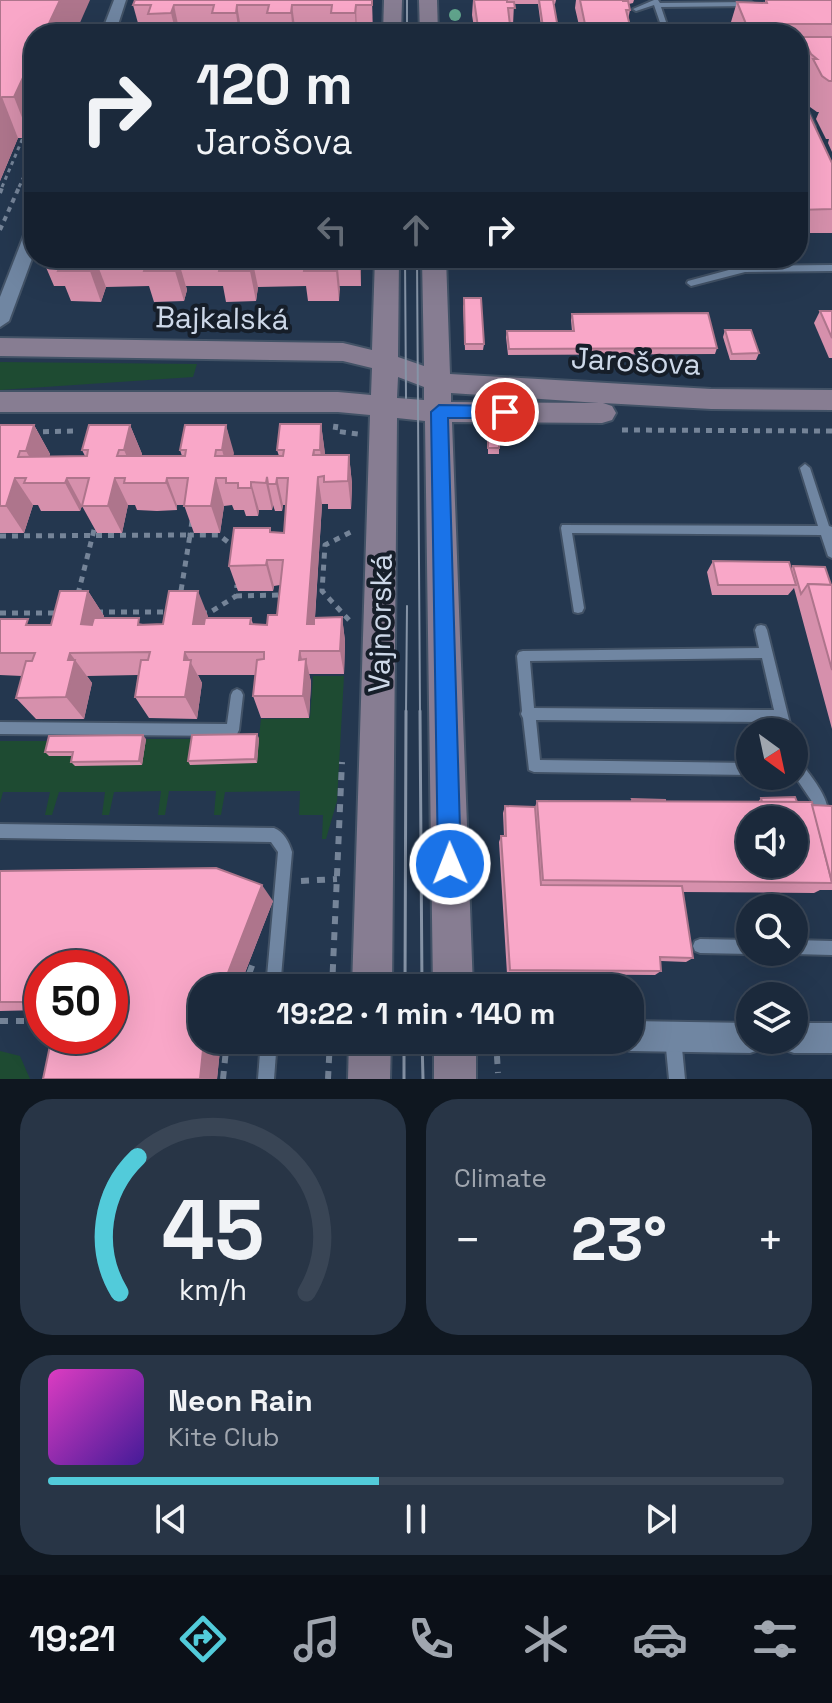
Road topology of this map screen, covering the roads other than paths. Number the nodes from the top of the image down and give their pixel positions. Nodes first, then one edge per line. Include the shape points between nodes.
1 (120, 0) edge
2 (393, 0) edge
3 (428, 0) edge
4 (657, 2) edge
5 (760, 4) edge
6 (636, 9) dead end
7 (112, 24) edge
8 (392, 24) edge
9 (429, 24) edge
10 (664, 24) edge
11 (808, 119) edge
12 (818, 141) edge
13 (24, 256) edge
14 (387, 268) edge
15 (433, 268) edge
16 (832, 268) edge
17 (745, 269) joint
18 (691, 283) dead end
19 (0, 321) edge
20 (0, 347) edge
21 (386, 362) junction
22 (427, 386) junction
23 (832, 400) edge
24 (0, 402) edge
25 (385, 404) junction
26 (439, 412) junction
27 (832, 415) edge
28 (805, 468) dead end
29 (829, 531) edge
30 (832, 553) edge
31 (578, 608) dead end
32 (761, 630) dead end
33 (767, 653) junction
34 (237, 695) dead end
35 (527, 714) junction
36 (782, 716) joint
37 (0, 728) edge
38 (736, 769) edge
39 (808, 786) edge
40 (823, 816) edge
41 (0, 831) edge
42 (700, 946) dead end
43 (736, 947) edge
44 (808, 947) edge
45 (832, 948) edge
46 (274, 974) edge
47 (372, 974) edge
48 (453, 974) edge
49 (644, 1036) edge
50 (673, 1037) junction
51 (736, 1038) edge
52 (808, 1038) edge
53 (832, 1038) edge
54 (268, 1054) edge
55 (370, 1054) edge
56 (455, 1054) edge
57 (266, 1079) edge
58 (369, 1079) edge
59 (455, 1079) edge
60 (677, 1079) edge

1 - 7 street
2 - 8 main road
3 - 9 main road
4 - 5 lane
4 - 6 lane
4 - 10 lane
11 - 12 lane
13 - 19 street
14 - 21 main road, Vajnorská
15 - 22 main road, Vajnorská
16 - 17 lane
17 - 18 lane
20 - 21 main road, Bajkalská via 343,352
21 - 22 main road
21 - 25 main road, Vajnorská
22 - 23 main road, Jarošova
22 - 25 main road
22 - 26 main road, Vajnorská
24 - 25 main road
25 - 26 main road
25 - 47 main road, Vajnorská
26 - 27 main road, Jarošova
26 - 48 main road, Vajnorská
28 - 29 lane
29 - 30 lane
29 - 31 lane via 566,528
32 - 33 lane
33 - 35 lane via 523,656
33 - 36 lane
34 - 37 lane via 233,730
35 - 36 lane
35 - 38 lane via 534,766
39 - 40 lane
41 - 46 lane via 274,835 283,845
42 - 43 lane
44 - 45 lane
49 - 50 street
50 - 51 street
50 - 60 lane
52 - 53 street
54 - 57 lane
55 - 58 main road
56 - 59 main road

